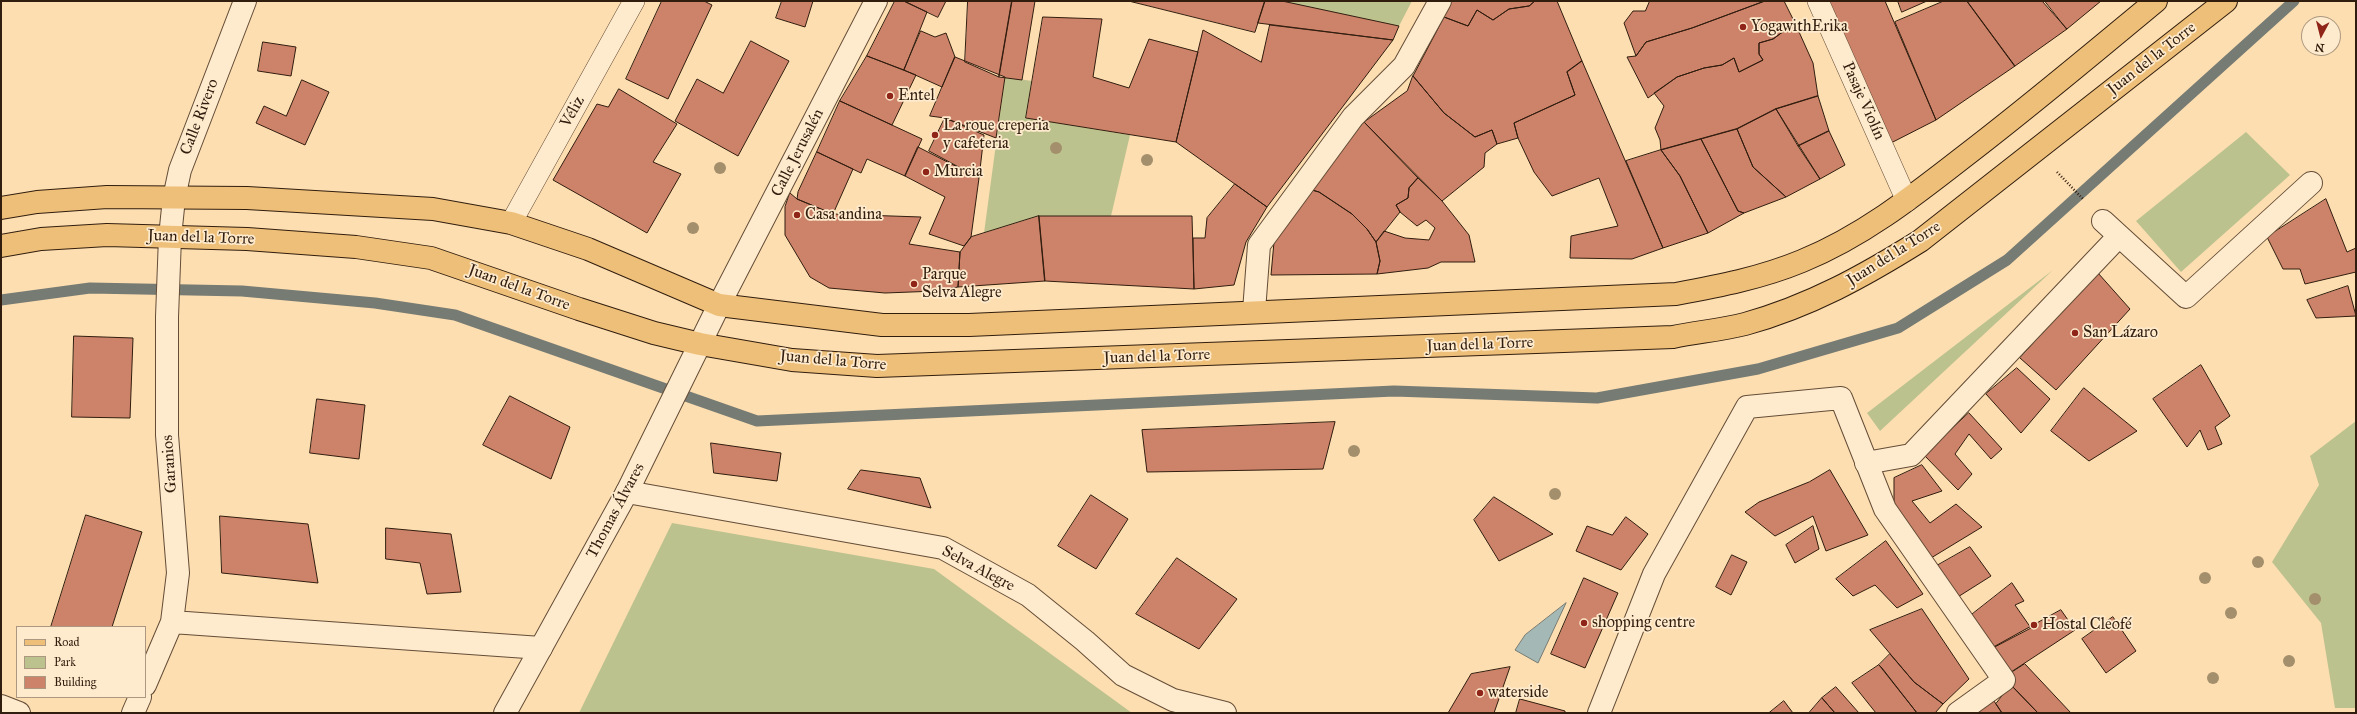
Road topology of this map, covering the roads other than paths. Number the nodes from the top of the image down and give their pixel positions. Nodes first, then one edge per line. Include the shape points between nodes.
1 (245, 1) edge
2 (634, 1) edge
3 (876, 1) edge
4 (1440, 1) edge
5 (1818, 1) edge
6 (2156, 1) edge
7 (2226, 1) edge
8 (2311, 183) dead end
9 (174, 198) junction
10 (1907, 201) junction
11 (1, 208) edge
12 (2103, 221) dead end
13 (511, 223) junction
14 (2119, 236) junction
15 (170, 238) junction
16 (1, 246) edge
17 (719, 305) junction
18 (1254, 311) junction
19 (700, 344) junction
20 (1866, 463) junction
21 (627, 492) junction
22 (172, 622) junction
23 (541, 648) junction
24 (146, 683) edge
25 (140, 698) edge
26 (1, 706) edge
27 (19, 713) edge
28 (133, 713) edge
29 (505, 713) edge
30 (1225, 713) edge
31 (1599, 713) edge
32 (1958, 713) edge

1 - 9 street, Calle Rivero via 180,170
2 - 13 lane, Véliz
3 - 17 street, Calle Jerusalén
4 - 18 street via 1404,66 1353,117 1259,245
5 - 10 lane, Pasaje Violín
6 - 10 main road via 2021,114
7 - 19 main road, Juan del la Torre via 1920,241 1866,275 1818,298 1745,324 1673,337 1600,341 885,366 792,360
8 - 14 street via 2186,297
9 - 11 main road via 107,197 37,202
9 - 13 main road via 247,198 386,205 433,209
9 - 15 street, Calle Rivero
10 - 18 main road via 1854,236 1802,261 1741,282 1676,294
12 - 14 street
13 - 17 main road via 588,249
14 - 20 street via 1911,455
15 - 16 main road, Juan del la Torre via 107,235 41,239
15 - 19 main road, Juan del la Torre via 247,239 348,246 431,258 654,333
15 - 22 street, Garanios via 167,435 178,573
17 - 18 main road via 882,326 969,325
17 - 19 street, Thomas Álvares
19 - 21 street, Thomas Álvares
20 - 31 street via 1841,398 1747,406 1654,574
20 - 32 street via 1885,509 2004,680
21 - 23 street, Thomas Álvares
21 - 30 street, Selva Alegre via 943,548 1028,595 1123,675 1173,700
22 - 23 street
22 - 24 street, Garanios
23 - 29 street, Thomas Álvares
25 - 28 street
26 - 27 street

